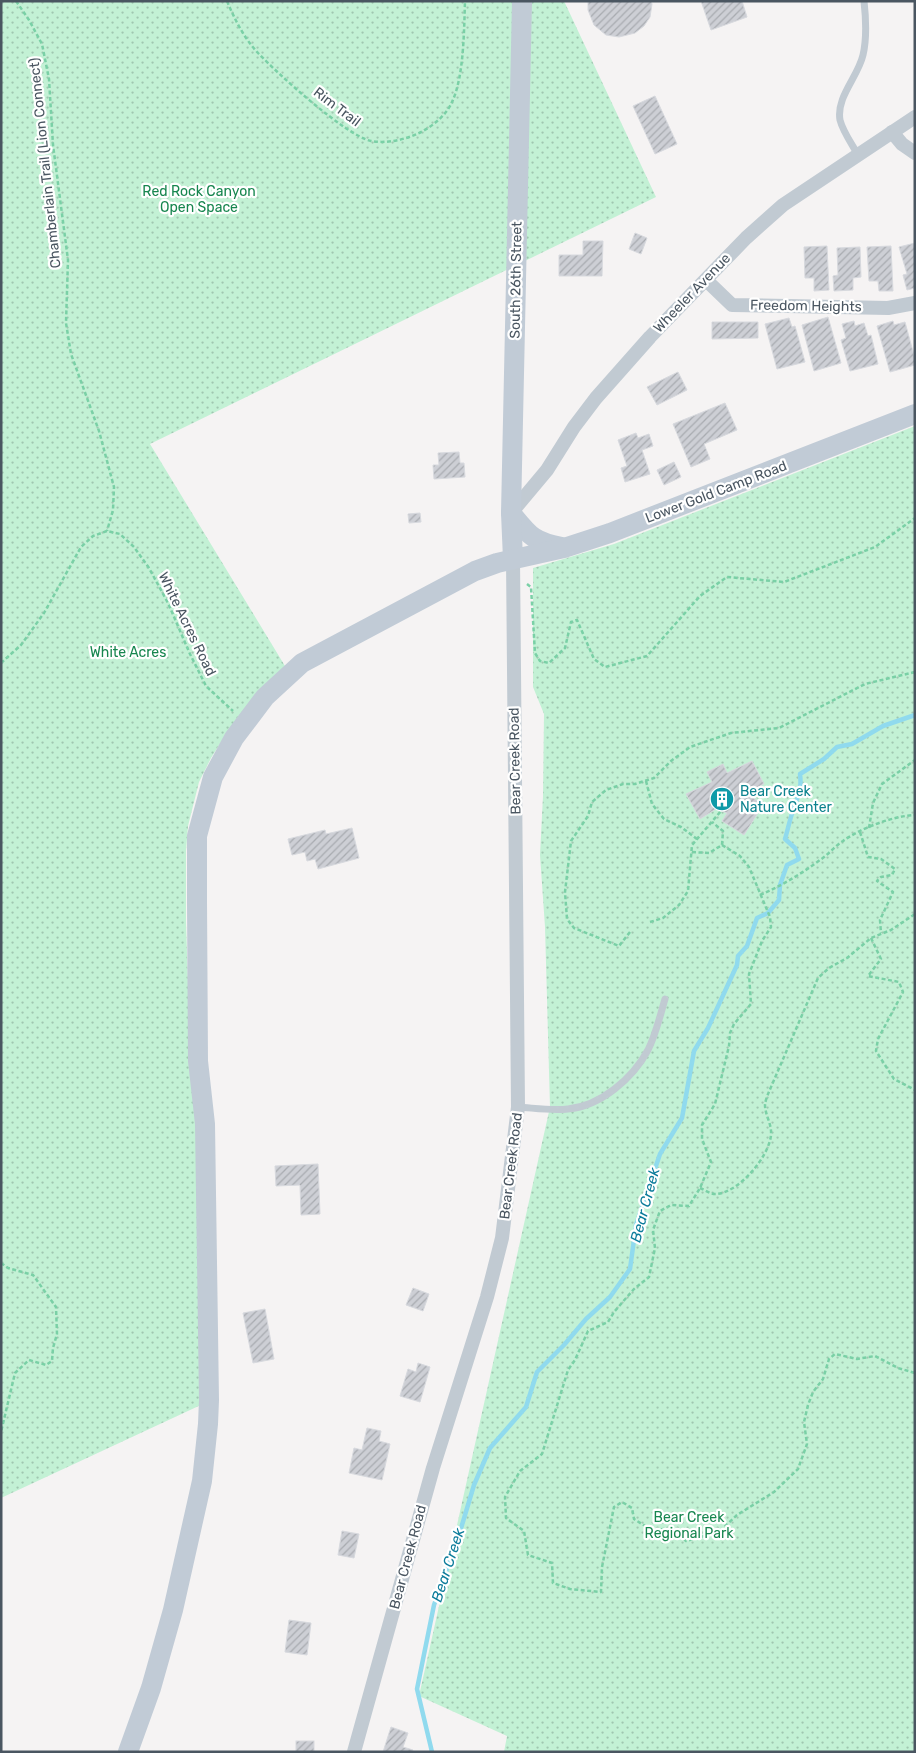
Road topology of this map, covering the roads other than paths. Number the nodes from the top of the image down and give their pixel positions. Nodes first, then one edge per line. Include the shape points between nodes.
1 (522, 1) edge
2 (864, 1) edge
3 (915, 116) edge
4 (892, 132) junction
5 (915, 153) edge
6 (858, 155) junction
7 (706, 280) junction
8 (915, 303) edge
9 (915, 414) edge
10 (511, 512) junction
11 (564, 548) junction
12 (513, 565) junction
13 (664, 999) dead end
14 (518, 1107) junction
15 (128, 1752) edge
16 (354, 1752) edge

1 - 10 street, South 26th Street
2 - 6 lane via 863,55 840,108 843,128
3 - 4 street, Wheeler Avenue
4 - 5 street
4 - 6 street, Wheeler Avenue
6 - 7 street, Wheeler Avenue via 783,205
7 - 8 street, Freedom Heights via 732,305 888,308
7 - 10 street, Wheeler Avenue via 650,336 596,398 547,470
9 - 11 street, Lower Gold Camp Road via 610,534
10 - 11 street via 542,544
10 - 12 street, South 26th Street
11 - 12 street, Lower Gold Camp Road
12 - 14 street, Bear Creek Road
12 - 15 street, Lower Gold Camp Road via 475,571 302,664 265,697 246,721 213,777 197,836 196,989 207,1210 209,1400 205,1455 173,1610 151,1688
13 - 14 lane via 648,1048 641,1061 617,1087 587,1104 569,1109
14 - 16 street, Bear Creek Road via 502,1238 487,1297 432,1468

